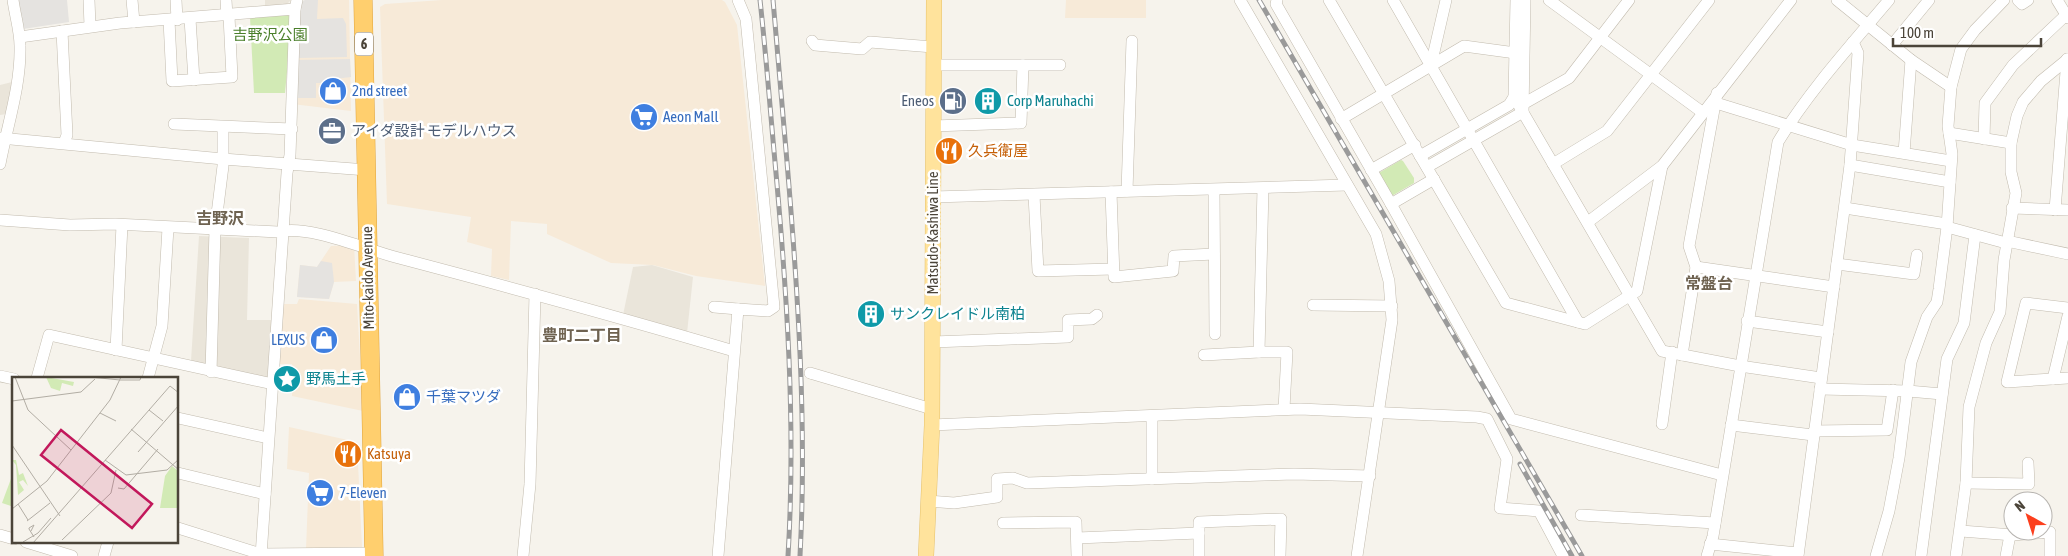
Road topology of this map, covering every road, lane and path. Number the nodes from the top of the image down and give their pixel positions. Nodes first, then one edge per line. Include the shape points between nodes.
1 (13, 0) edge
2 (89, 0) edge
3 (132, 0) edge
4 (176, 0) edge
5 (226, 0) edge
6 (363, 0) edge
7 (738, 0) edge
8 (934, 0) edge
9 (1240, 0) edge
10 (1276, 0) edge
11 (1329, 0) edge
12 (1393, 0) edge
13 (1446, 0) edge
14 (1516, 0) edge
15 (1526, 0) edge
16 (1549, 0) edge
17 (1629, 0) edge
18 (1710, 0) edge
19 (1791, 0) edge
20 (1837, 0) edge
21 (1889, 0) edge
22 (1929, 0) edge
23 (2004, 0) edge
24 (2018, 0) edge
25 (2028, 0) edge
26 (2057, 0) edge
27 (298, 3) edge
28 (228, 16) junction
29 (2067, 16) edge
30 (190, 19) junction
31 (173, 20) junction
32 (134, 22) junction
33 (1868, 25) junction
34 (90, 26) junction
35 (62, 31) junction
36 (20, 37) junction
37 (1600, 37) junction
38 (812, 41) dead end
39 (1132, 41) dead end
40 (1853, 42) junction
41 (1892, 45) junction
42 (933, 48) junction
43 (1520, 54) junction
44 (2068, 59) edge
45 (1911, 60) junction
46 (933, 65) junction
47 (1023, 65) junction
48 (1060, 65) dead end
49 (1431, 65) junction
50 (1651, 74) junction
51 (194, 80) junction
52 (1951, 87) junction
53 (1383, 92) junction
54 (1717, 97) junction
55 (1520, 104) junction
56 (1702, 112) junction
57 (1341, 119) junction
58 (174, 124) dead end
59 (933, 126) junction
60 (1788, 126) junction
61 (223, 127) junction
62 (292, 129) junction
63 (1468, 129) junction
64 (1949, 133) junction
65 (2, 138) edge
66 (1984, 138) junction
67 (1474, 140) junction
68 (64, 143) junction
69 (2011, 143) junction
70 (1415, 145) junction
71 (1852, 145) junction
72 (1904, 153) junction
73 (1420, 156) junction
74 (223, 159) junction
75 (1952, 161) junction
76 (0, 164) edge
77 (289, 164) junction
78 (1553, 164) junction
79 (1850, 165) junction
80 (1662, 166) junction
81 (1427, 167) junction
82 (367, 170) junction
83 (1371, 170) junction
84 (1434, 179) junction
85 (1950, 182) junction
86 (1347, 185) junction
87 (1263, 188) junction
88 (1214, 190) junction
89 (1127, 191) junction
90 (1111, 192) junction
91 (1034, 195) junction
92 (933, 197) junction
93 (1391, 204) junction
94 (1845, 208) junction
95 (2012, 208) junction
96 (2055, 210) junction
97 (2068, 210) edge
98 (0, 220) edge
99 (1588, 222) junction
100 (122, 225) junction
101 (1947, 225) junction
102 (168, 228) junction
103 (214, 230) junction
104 (283, 231) junction
105 (1975, 235) junction
106 (2006, 242) junction
107 (366, 247) junction
108 (1214, 254) junction
109 (2068, 254) edge
110 (1916, 255) dead end
111 (1837, 264) junction
112 (1696, 266) junction
113 (1113, 269) junction
114 (1756, 275) junction
115 (1834, 286) junction
116 (535, 294) junction
117 (1630, 296) junction
118 (1313, 305) dead end
119 (1392, 306) junction
120 (714, 307) dead end
121 (2068, 308) edge
122 (738, 309) junction
123 (1097, 316) dead end
124 (2068, 316) edge
125 (1747, 321) junction
126 (1578, 322) junction
127 (1828, 332) junction
128 (1215, 334) dead end
129 (933, 342) junction
130 (116, 350) junction
131 (734, 351) junction
132 (1260, 352) junction
133 (1677, 353) junction
134 (1204, 355) dead end
135 (152, 359) junction
136 (1740, 366) junction
137 (212, 372) junction
138 (810, 373) dead end
139 (37, 377) edge
140 (148, 377) edge
141 (2068, 378) edge
142 (2052, 379) junction
143 (1820, 383) junction
144 (273, 384) junction
145 (1893, 390) junction
146 (1908, 391) junction
147 (1942, 394) junction
148 (932, 409) junction
149 (1284, 409) junction
150 (1379, 413) junction
151 (1152, 417) junction
152 (179, 418) edge
153 (1662, 424) dead end
154 (932, 425) junction
155 (1731, 425) junction
156 (1813, 433) junction
157 (268, 438) junction
158 (2028, 463) dead end
159 (179, 473) edge
160 (1722, 475) junction
161 (1370, 476) junction
162 (1152, 479) junction
163 (1966, 483) junction
164 (265, 494) junction
165 (928, 501) junction
166 (1581, 515) dead end
167 (1003, 523) dead end
168 (1715, 523) junction
169 (179, 528) edge
170 (1961, 531) junction
171 (1199, 533) junction
172 (2003, 534) edge
173 (1077, 538) junction
174 (2009, 541) edge
175 (2050, 541) edge
176 (40, 544) edge
177 (1710, 544) junction
178 (54, 546) edge
179 (1798, 554) edge
180 (261, 555) edge
181 (374, 555) edge
182 (72, 556) edge
183 (523, 556) edge
184 (718, 556) edge
185 (926, 556) edge
186 (1077, 556) edge
187 (1199, 556) edge
188 (1280, 556) edge
189 (1357, 556) edge
190 (1563, 556) edge
191 (1707, 556) edge
192 (1876, 556) edge
193 (1921, 556) edge
194 (1956, 556) edge
195 (2006, 556) edge
196 (2050, 556) edge

1 - 36 street
2 - 34 street
3 - 32 street
4 - 31 street
5 - 28 street
6 - 82 highway, Mito-kaido Avenue / 6
7 - 122 street via 746,19 774,307 768,311
8 - 42 main road, Matsudo-Kashiwa Line
9 - 86 street
10 - 57 street
11 - 53 street
12 - 49 street
13 - 49 street
14 - 43 street
15 - 43 street
16 - 37 street
17 - 37 street
18 - 50 street
19 - 54 street
20 - 33 street
21 - 33 street
22 - 41 street
23 - 52 street via 1961,49
24 - 25 street via 2022,4
26 - 29 street
27 - 28 street
27 - 62 street
28 - 30 street
28 - 51 street via 232,77
29 - 66 street via 2014,65 1985,103
30 - 31 street
30 - 51 street
31 - 32 street
31 - 51 street via 172,81
32 - 34 street
33 - 40 street
33 - 41 street
34 - 35 street
35 - 36 street
35 - 68 street
36 - 65 street via 18,78
37 - 50 street
37 - 55 street via 1569,78
38 - 42 street via 815,45 862,49 870,42
39 - 89 street
40 - 60 street
40 - 71 street via 1858,54
41 - 45 street
42 - 46 main road, Matsudo-Kashiwa Line
43 - 49 street via 1464,46
43 - 55 street
44 - 69 street via 2041,81 2024,102
44 - 96 street
45 - 52 street
45 - 72 street
46 - 47 street
46 - 59 main road, Matsudo-Kashiwa Line
47 - 48 street
47 - 59 street via 1021,123
49 - 53 street
49 - 63 street
50 - 56 street
50 - 78 street via 1607,131
52 - 64 street
53 - 57 street
53 - 70 street
54 - 56 street
54 - 60 street
54 - 112 street via 1689,246
55 - 63 street via 1510,105
55 - 67 street
55 - 78 street
56 - 80 street
57 - 83 street
58 - 61 street
59 - 92 main road, Matsudo-Kashiwa Line
60 - 71 street
60 - 114 street via 1778,142
61 - 62 street
61 - 74 street
62 - 77 street
63 - 67 street
63 - 73 street
64 - 66 street
64 - 75 street
65 - 68 street
65 - 76 street
66 - 69 street
67 - 81 street
67 - 126 street
68 - 74 street
69 - 95 street via 2011,172 2016,193
70 - 73 street
70 - 83 street
71 - 72 street
71 - 79 street
72 - 75 street
73 - 81 street
74 - 77 street
74 - 103 street
75 - 85 street
77 - 82 street
77 - 104 street
78 - 99 street
79 - 85 street
79 - 94 street
80 - 99 street
80 - 117 street via 1637,291
81 - 84 street
82 - 107 highway, Mito-kaido Avenue / 6
83 - 93 street
84 - 93 street
84 - 126 street via 1506,303
85 - 101 street
86 - 87 street
86 - 119 street via 1382,248
87 - 88 street
87 - 132 street
88 - 89 street
88 - 108 street
89 - 90 street
90 - 91 street
90 - 113 street
91 - 92 street
91 - 113 street via 1038,271
92 - 129 main road, Matsudo-Kashiwa Line
93 - 160 street via 1511,419
94 - 101 street
94 - 111 street
95 - 96 street
95 - 106 street
96 - 97 street
98 - 100 street
99 - 117 street
100 - 102 street
100 - 130 street
101 - 105 street
101 - 146 street via 1937,302 1927,316 1911,362
102 - 103 street
102 - 135 street via 162,326
103 - 104 street
103 - 137 street
104 - 107 street via 300,231
104 - 144 street
105 - 106 street
105 - 147 street via 1966,315 1946,359
106 - 109 street
106 - 163 street via 2000,312 1986,344 1969,407
107 - 116 street
107 - 181 highway, Mito-kaido Avenue / 6
108 - 113 street via 1174,256 1173,271 1114,277
108 - 128 street
110 - 111 street via 1914,274
111 - 115 street
112 - 114 street
112 - 133 street
114 - 115 street
114 - 125 street
115 - 127 street
116 - 131 street
116 - 183 street via 530,484
117 - 126 street via 1585,324
117 - 133 street via 1662,351
118 - 119 street
119 - 150 street
120 - 122 street
121 - 142 street via 2026,303 2007,382
122 - 131 street
123 - 129 street via 1068,320 1068,337
124 - 142 street
125 - 127 street
125 - 136 street
127 - 143 street
129 - 148 main road, Matsudo-Kashiwa Line
130 - 135 street
130 - 139 street via 49,335
131 - 184 street
132 - 134 street
132 - 149 street via 1287,352
133 - 136 street
133 - 153 street
135 - 137 street
135 - 140 street
136 - 143 street
136 - 155 street
137 - 144 street
138 - 148 street
141 - 142 street
143 - 145 street
143 - 156 street
144 - 157 street
145 - 146 street
145 - 156 street via 1888,430
146 - 147 street
146 - 192 street via 1900,458
147 - 193 street
148 - 154 main road, Matsudo-Kashiwa Line
149 - 150 street
149 - 151 street
150 - 161 street
150 - 190 street via 1487,419 1507,458 1500,508 1539,511
151 - 154 street
151 - 162 street
152 - 157 street
154 - 165 main road, Matsudo-Kashiwa Line
155 - 156 street
155 - 160 street
156 - 179 street
157 - 164 street
158 - 163 street via 2029,484
159 - 164 street
160 - 168 street
161 - 162 street via 1294,474
161 - 189 street
162 - 165 street via 1027,482 1013,478 997,479 997,497 954,503
163 - 170 street
164 - 180 street
165 - 185 main road, Matsudo-Kashiwa Line
166 - 168 street
167 - 173 street via 1076,522
168 - 177 street
169 - 180 street
170 - 172 street
170 - 194 street
171 - 173 street
171 - 187 street
171 - 188 street via 1199,522 1280,519
173 - 186 street
174 - 195 street
175 - 196 street
176 - 178 street
177 - 179 street
177 - 191 street
178 - 182 street
180 - 181 street

